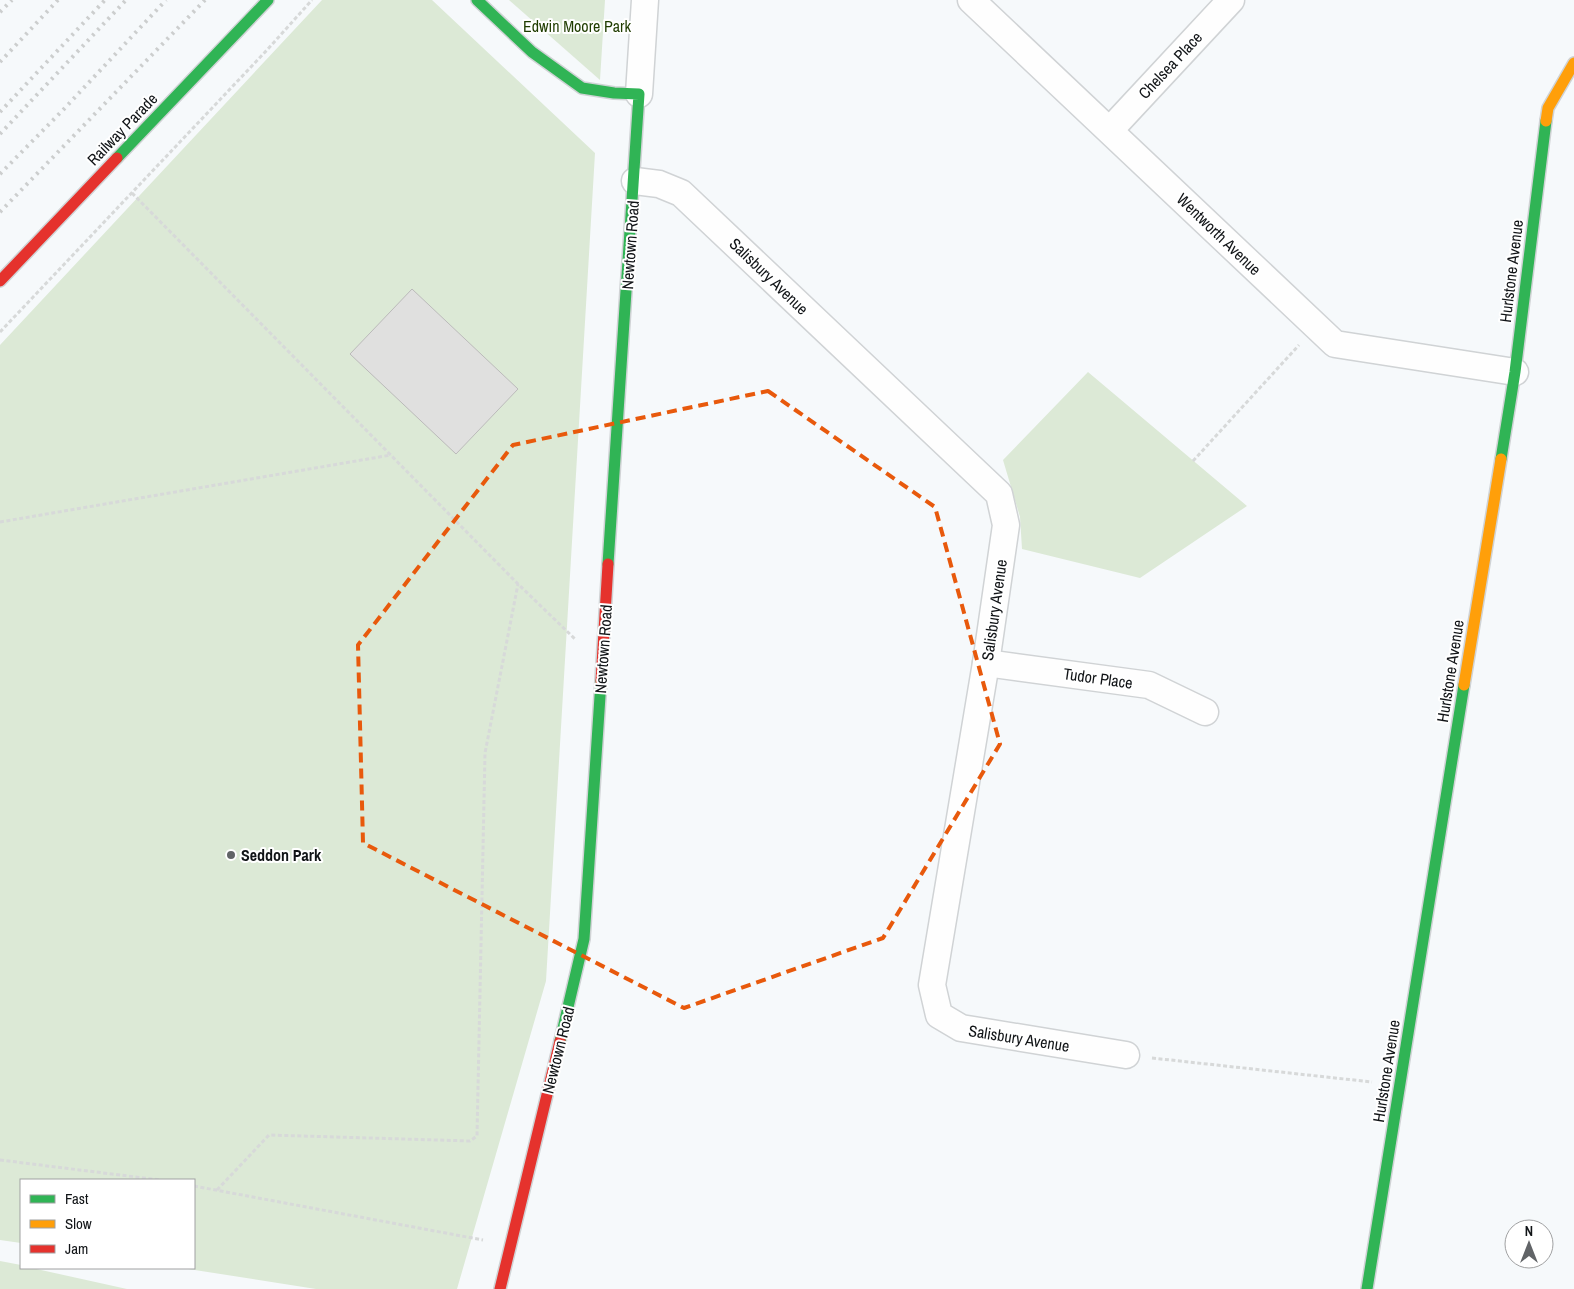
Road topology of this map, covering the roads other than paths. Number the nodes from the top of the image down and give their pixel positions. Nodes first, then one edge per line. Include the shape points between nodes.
1 (268, 0) edge
2 (477, 0) edge
3 (645, 0) edge
4 (971, 0) edge
5 (1231, 0) edge
6 (1574, 63) edge
7 (639, 94) junction
8 (1110, 130) junction
9 (635, 180) junction
10 (0, 281) edge
11 (1515, 372) junction
12 (986, 663) junction
13 (1205, 712) dead end
14 (1126, 1055) road end
15 (500, 1289) edge
16 (1367, 1289) edge

1 - 10 street, Railway Parade
2 - 7 street via 532,52 582,88
3 - 7 street, Newtown Road
4 - 8 street, Wentworth Avenue
5 - 8 street, Chelsea Place
6 - 11 street, Hurlstone Avenue via 1548,108
7 - 9 street, Newtown Road
8 - 11 street, Wentworth Avenue via 1335,344
9 - 12 street, Salisbury Avenue via 681,192 999,494 1006,526
9 - 15 street, Newtown Road via 584,939
11 - 16 street, Hurlstone Avenue
12 - 13 street, Tudor Place via 1149,685
12 - 14 street, Salisbury Avenue via 932,985 939,1015 961,1028

